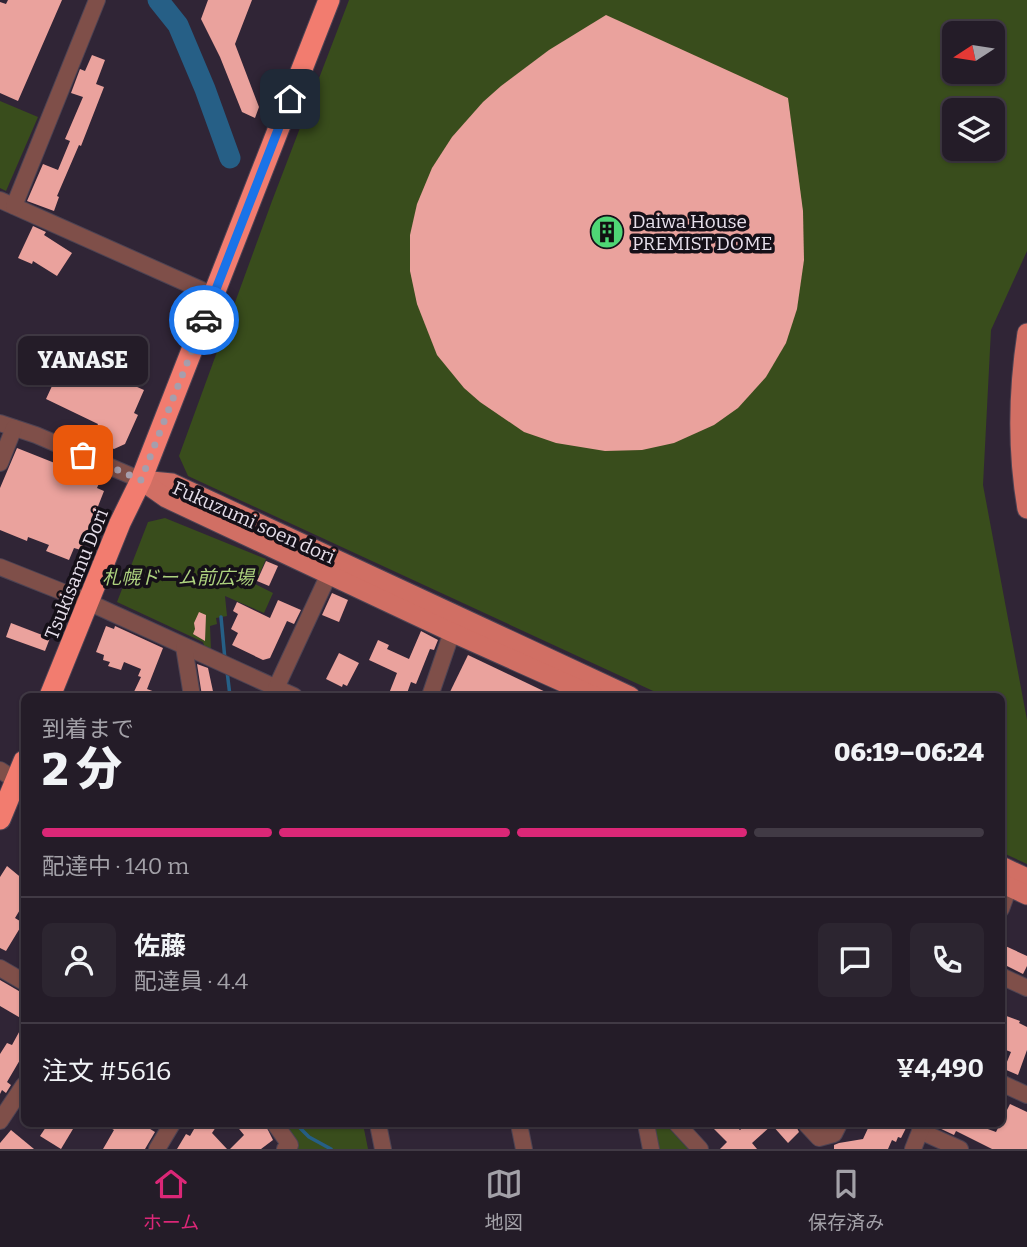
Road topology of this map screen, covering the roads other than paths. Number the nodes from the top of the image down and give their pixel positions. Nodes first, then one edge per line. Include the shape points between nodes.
1 (97, 0) edge
2 (329, 0) edge
3 (7, 203) edge
4 (213, 295) junction
5 (1027, 333) edge
6 (7, 426) edge
7 (0, 463) edge
8 (141, 480) junction
9 (1027, 509) edge
10 (0, 566) edge
11 (329, 574) junction
12 (88, 602) junction
13 (454, 624) junction
14 (184, 647) junction
15 (276, 688) junction
16 (51, 693) edge
17 (192, 693) edge
18 (287, 693) edge
19 (431, 693) edge
20 (588, 693) edge
21 (620, 693) edge
22 (16, 775) edge
23 (0, 820) edge
24 (1005, 871) edge
25 (1016, 886) edge
26 (1005, 903) edge
27 (0, 968) edge
28 (1005, 978) edge
29 (21, 980) edge
30 (1027, 988) edge
31 (1005, 1085) edge
32 (21, 1090) edge
33 (1027, 1095) edge
34 (0, 1121) edge
35 (170, 1127) edge
36 (277, 1127) edge
37 (379, 1127) edge
38 (520, 1127) edge
39 (647, 1127) edge
40 (680, 1127) edge
41 (809, 1127) edge
42 (837, 1127) edge
43 (921, 1127) edge
44 (158, 1149) edge
45 (285, 1149) edge
46 (383, 1149) edge
47 (524, 1149) edge
48 (651, 1149) edge
49 (700, 1149) edge
50 (913, 1149) edge
51 (960, 1149) edge

1 - 3 street
2 - 4 highway, Tsukisamu Dori
3 - 4 street
4 - 8 highway, Tsukisamu Dori
5 - 9 main road via 1020,428
6 - 7 street
6 - 8 street
8 - 11 main road, Fukuzumi soen dori via 166,498
8 - 12 highway, Tsukisamu Dori
8 - 13 main road, Fukuzumi soen dori via 172,482
10 - 12 street
11 - 13 main road, Fukuzumi soen dori
11 - 15 street
12 - 14 street
12 - 16 highway, Tsukisamu Dori
13 - 19 street
13 - 20 main road, Fukuzumi soen dori
13 - 21 main road, Fukuzumi soen dori
14 - 15 street
14 - 17 street
15 - 18 street
22 - 23 highway
24 - 25 main road
25 - 26 street
27 - 29 street
28 - 30 street
31 - 33 street
32 - 34 street
35 - 44 street
36 - 45 street via 290,1145
37 - 46 street
38 - 47 street
39 - 48 street
40 - 49 street
41 - 42 street via 819,1138 834,1135
43 - 50 street
43 - 51 street

